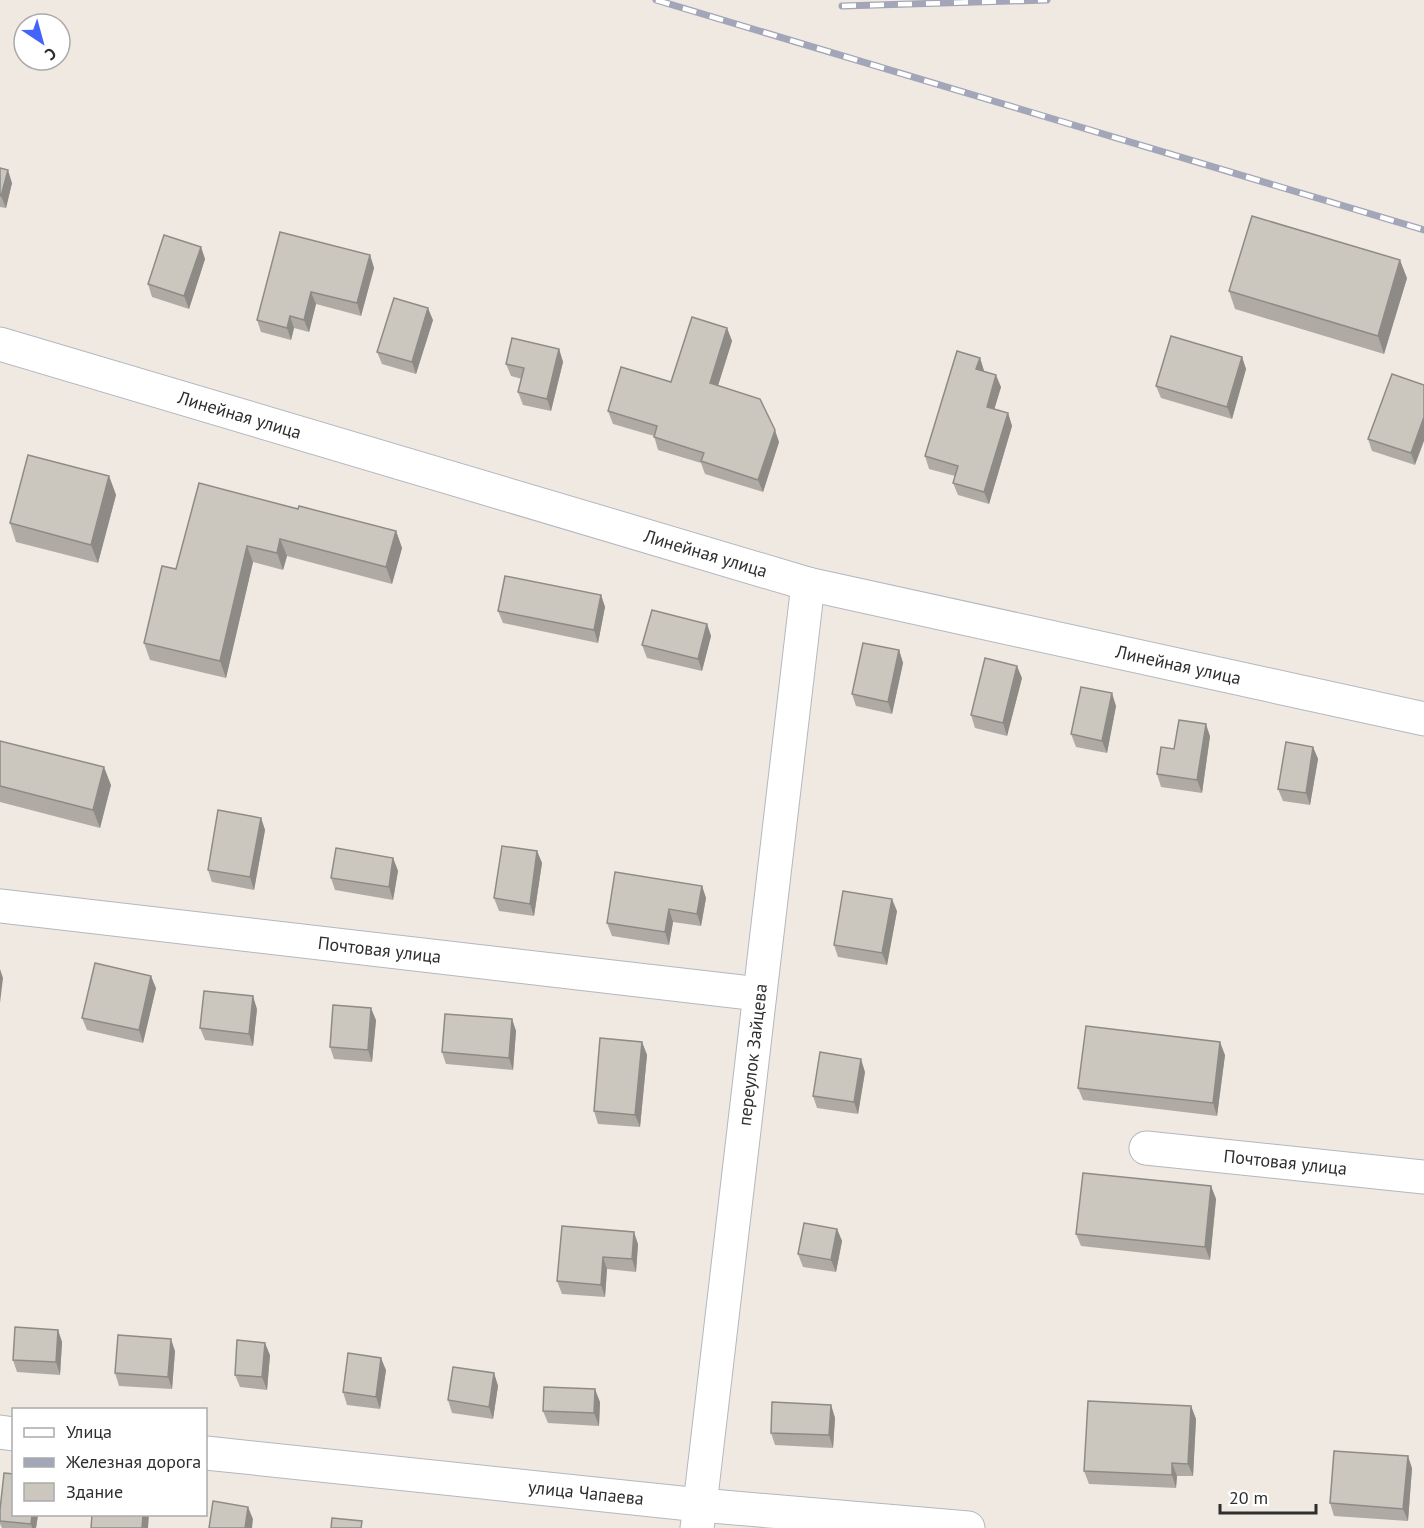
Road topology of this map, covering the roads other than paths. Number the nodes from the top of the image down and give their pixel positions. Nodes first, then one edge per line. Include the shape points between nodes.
1 (0, 345) edge
2 (808, 584) junction
3 (1424, 718) edge
4 (0, 906) edge
5 (759, 994) junction
6 (1146, 1148) dead end
7 (1424, 1177) edge
8 (207, 1453) edge
9 (699, 1516) edge
10 (968, 1528) edge

1 - 2 street, Линейная улица
2 - 3 street, Линейная улица
2 - 5 street, переулок Зайцева
4 - 5 street, Почтовая улица
5 - 9 street, переулок Зайцева
6 - 7 street, Почтовая улица
8 - 9 street, улица Чапаева
9 - 10 street, улица Чапаева

